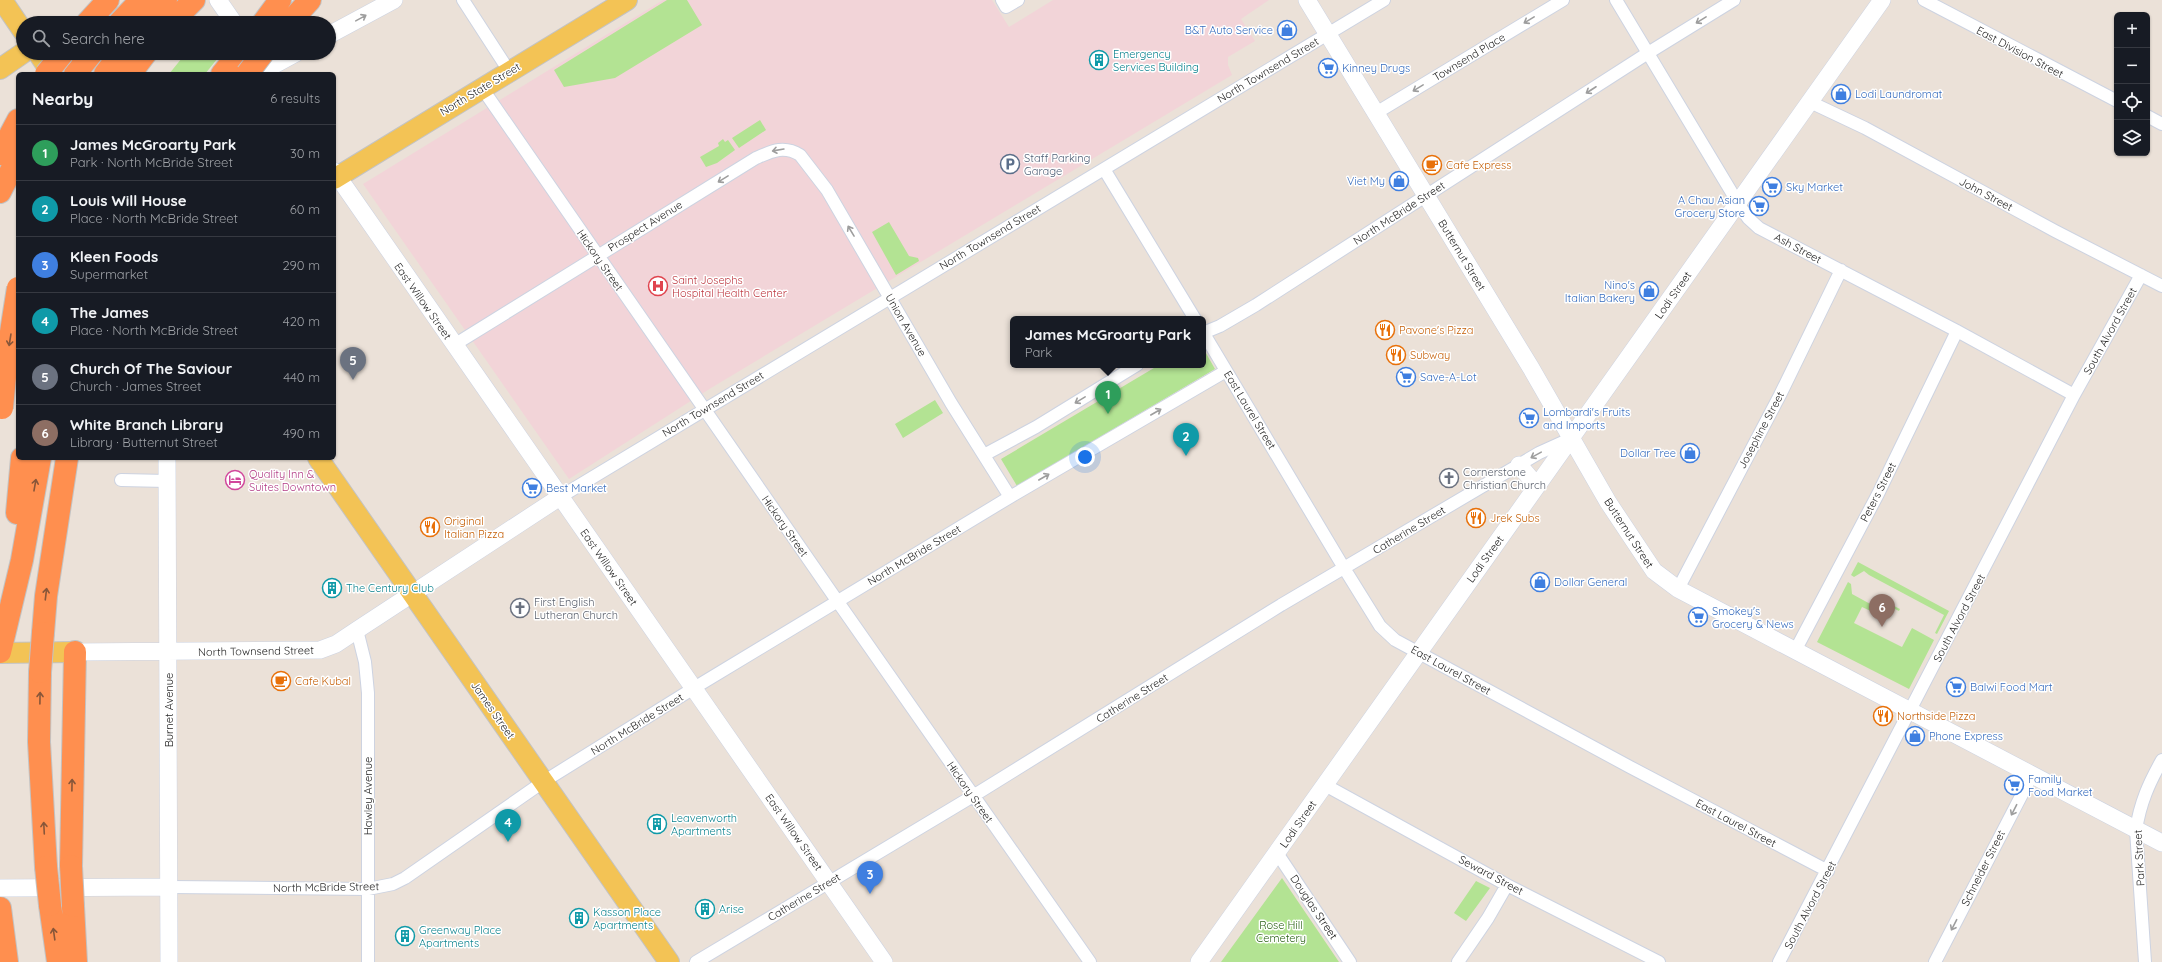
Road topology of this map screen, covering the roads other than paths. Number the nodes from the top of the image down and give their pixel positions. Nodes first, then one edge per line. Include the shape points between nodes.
1 (2, 0) edge
2 (108, 0) edge
3 (141, 0) edge
4 (166, 0) edge
5 (194, 0) edge
6 (218, 0) edge
7 (280, 0) edge
8 (310, 0) edge
9 (394, 0) edge
10 (463, 0) edge
11 (627, 0) edge
12 (1018, 0) edge
13 (1307, 0) edge
14 (1384, 0) edge
15 (1562, 0) edge
16 (1616, 0) edge
17 (1734, 0) edge
18 (1882, 0) edge
19 (1924, 0) edge
20 (1004, 4) edge
21 (93, 16) edge
22 (126, 16) edge
23 (151, 16) edge
24 (179, 16) edge
25 (229, 16) edge
26 (268, 16) edge
27 (295, 16) edge
28 (16, 21) edge
29 (336, 31) edge
30 (1328, 34) junction
31 (1648, 53) junction
32 (16, 58) edge
33 (43, 60) edge
34 (57, 60) edge
35 (86, 60) edge
36 (116, 60) edge
37 (141, 60) edge
38 (269, 60) edge
39 (249, 65) edge
40 (0, 69) edge
41 (509, 71) junction
42 (48, 72) edge
43 (51, 72) edge
44 (77, 72) edge
45 (107, 72) edge
46 (132, 72) edge
47 (228, 72) edge
48 (482, 88) junction
49 (2114, 99) edge
50 (1810, 102) junction
51 (1376, 113) junction
52 (2150, 118) edge
53 (16, 124) edge
54 (2162, 124) edge
55 (0, 154) edge
56 (800, 155) joint
57 (16, 161) edge
58 (1104, 170) junction
59 (336, 175) edge
60 (336, 177) edge
61 (0, 192) edge
62 (1426, 195) junction
63 (1738, 203) junction
64 (597, 256) junction
65 (1841, 270) junction
66 (2141, 275) junction
67 (2162, 286) edge
68 (890, 297) junction
69 (16, 301) edge
70 (1193, 316) edge
71 (1206, 331) edge
72 (1957, 331) junction
73 (1206, 337) edge
74 (454, 345) junction
75 (1132, 368) edge
76 (1226, 371) junction
77 (16, 372) edge
78 (0, 383) edge
79 (2074, 395) junction
80 (705, 409) junction
81 (1, 415) edge
82 (1571, 438) junction
83 (984, 455) junction
84 (22, 460) edge
85 (40, 460) edge
86 (67, 460) edge
87 (167, 460) edge
88 (319, 460) edge
89 (1519, 465) junction
90 (121, 480) dead end
91 (166, 480) junction
92 (1537, 486) junction
93 (560, 497) junction
94 (1010, 497) junction
95 (1344, 568) junction
96 (1678, 589) junction
97 (412, 593) junction
98 (838, 602) junction
99 (357, 630) junction
100 (2, 646) edge
101 (1795, 651) junction
102 (75, 652) junction
103 (1418, 652) junction
104 (168, 653) junction
105 (694, 688) junction
106 (1910, 711) junction
107 (2162, 760) edge
108 (2032, 775) junction
109 (544, 782) junction
110 (1325, 785) junction
111 (973, 796) junction
112 (2136, 830) junction
113 (2162, 843) edge
114 (1278, 853) junction
115 (1828, 871) junction
116 (829, 882) junction
117 (1507, 885) junction
118 (169, 887) junction
119 (0, 888) edge
120 (368, 889) junction
121 (0, 908) edge
122 (7, 962) edge
123 (58, 962) edge
124 (76, 962) edge
125 (169, 962) edge
126 (368, 962) edge
127 (669, 962) edge
128 (696, 962) edge
129 (884, 962) edge
130 (1090, 962) edge
131 (1199, 962) edge
132 (1350, 962) edge
133 (1458, 962) edge
134 (1659, 962) edge
135 (1779, 962) edge
136 (1934, 962) edge
137 (2145, 962) edge

1 - 28 main road
2 - 21 highway
3 - 22 highway
4 - 23 highway
5 - 24 highway
6 - 25 street
7 - 26 highway
8 - 27 highway
29 -> 9 street
10 - 41 street
11 - 41 main road, North State Street
12 - 20 street
13 - 30 street, Butternut Street
14 - 30 street, North Townsend Street
15 -> 51 street, Townsend Place
16 - 31 street, Ash Street
17 -> 31 street, North McBride Street
18 - 50 street, Lodi Street
19 - 49 street, East Division Street
30 - 51 street, Butternut Street
30 - 58 street, North Townsend Street
31 -> 62 street, North McBride Street
31 - 63 street, Ash Street
32 - 40 main road
33 - 43 main road
34 - 42 highway, bridge
35 - 44 highway
36 - 45 highway
37 - 46 highway
38 - 39 street
39 - 47 highway
41 - 48 main road, North State Street
48 - 59 main road, North State Street
48 - 64 street, Hickory Street
50 - 63 street, Lodi Street
50 - 66 street, John Street via 1865,128
51 - 62 street, Butternut Street
52 - 54 street
53 - 55 highway
56 -> 64 street, Prospect Avenue via 795,151 782,149 756,158
68 -> 56 street, Union Avenue via 827,190
57 - 61 highway
58 - 68 street, North Townsend Street
58 - 70 street
60 - 74 street, East Willow Street
62 - 71 street, North McBride Street via 1256,305 1220,326
62 - 82 street, Butternut Street
63 - 65 street, Ash Street via 1759,228
63 - 82 street, Lodi Street
64 - 74 street, Prospect Avenue
64 - 80 street, Hickory Street
65 - 72 street, Ash Street
65 - 96 street, Josephine Street via 1780,394
66 - 67 street, John Street
66 - 79 street, South Alvord Street
68 - 80 street, North Townsend Street
68 - 83 street, Union Avenue
69 -> 81 highway, bridge
72 - 79 street, Ash Street
72 - 101 street, Peters Street via 1878,494
73 - 76 street, East Laurel Street
74 - 93 street, East Willow Street
75 -> 83 street via 1036,427
94 -> 76 street, North McBride Street
76 - 95 street, East Laurel Street
77 - 78 main road
79 - 106 street, South Alvord Street
80 - 93 street, North Townsend Street
80 - 98 street, Hickory Street
82 -> 89 street, Catherine Street
82 - 92 street, Lodi Street
82 - 96 street, Butternut Street via 1608,502 1654,571
83 - 94 street, Union Avenue
84 - 100 highway
100 -> 85 highway via 22,560
123 -> 86 highway, bridge via 46,867 39,742 40,672 46,596
87 - 91 street, Burnet Avenue
88 - 97 main road, James Street
89 - 92 street
89 - 95 street, Catherine Street
90 - 91 street
91 - 104 street, Burnet Avenue
92 - 103 street, Lodi Street
93 - 97 street, North Townsend Street
93 - 105 street, East Willow Street
94 - 98 street, North McBride Street
95 - 103 street, East Laurel Street via 1380,626 1395,640
95 - 111 street, Catherine Street
96 - 101 street, Butternut Street
97 - 99 street, North Townsend Street
97 - 109 main road, James Street
98 - 105 street, North McBride Street
98 - 111 street, Hickory Street
99 - 104 street, North Townsend Street via 336,644 320,650
99 - 120 street, Hawley Avenue via 365,662 368,693
100 - 102 main road, North Townsend Street
101 - 106 street, Butternut Street
102 - 104 street, North Townsend Street
124 -> 102 highway, bridge via 71,866
103 - 110 street, Lodi Street
103 - 115 street, East Laurel Street
104 - 118 street, Burnet Avenue
105 - 109 street, North McBride Street
105 - 116 street, East Willow Street
106 - 108 street, Butternut Street
106 - 115 street, South Alvord Street
107 - 112 street, Park Street via 2146,789 2139,808
108 - 112 street, Butternut Street
108 -> 136 street, Schneider Street
109 - 120 street, North McBride Street via 405,878 393,884
109 - 127 main road, James Street
110 - 114 street, Lodi Street
110 - 117 street, Seward Street
111 - 116 street, Catherine Street
111 - 130 street, Hickory Street
112 - 113 street, Butternut Street
112 - 137 street, Park Street
114 - 131 street, Lodi Street
114 - 132 street, Douglas Street
115 - 135 street, South Alvord Street
116 - 128 street, Catherine Street
116 - 129 street, East Willow Street
117 - 133 street
117 - 134 street, Seward Street
118 - 119 street, North McBride Street
118 - 120 street, North McBride Street
118 - 125 street, Burnet Avenue
120 - 126 street, Hawley Avenue
121 - 122 highway

